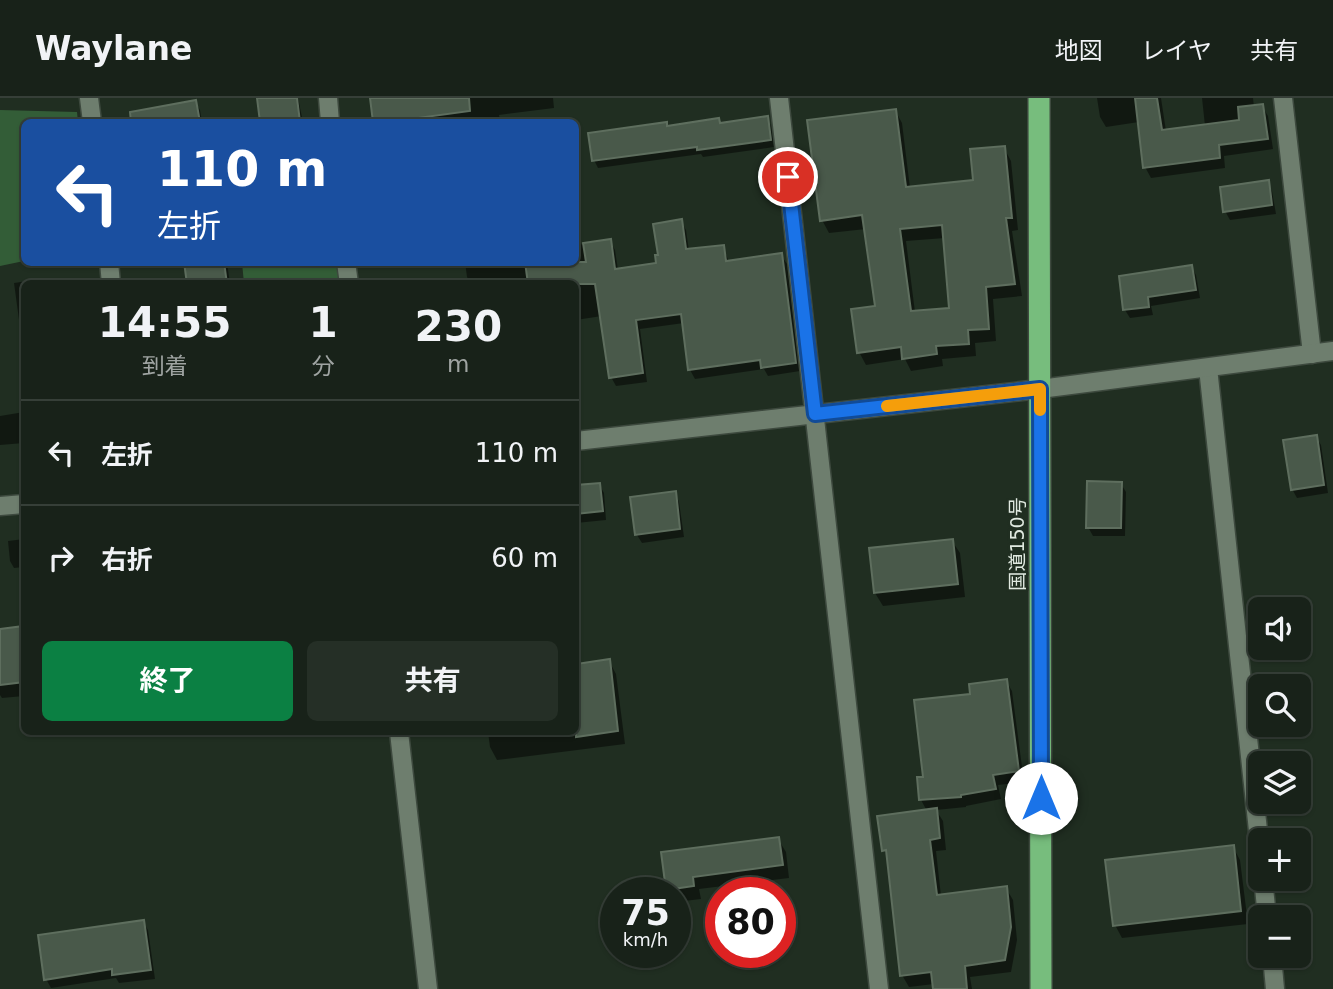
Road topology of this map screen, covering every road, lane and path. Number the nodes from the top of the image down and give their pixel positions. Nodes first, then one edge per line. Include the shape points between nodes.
1 (89, 98) edge
2 (328, 98) edge
3 (779, 98) edge
4 (1040, 98) edge
5 (1283, 98) edge
6 (92, 119) edge
7 (330, 119) edge
8 (1333, 351) edge
9 (1312, 354) junction
10 (1208, 368) junction
11 (1040, 389) junction
12 (815, 414) junction
13 (579, 441) edge
14 (21, 504) edge
15 (0, 506) edge
16 (399, 735) edge
17 (1258, 828) edge
18 (1273, 968) edge
19 (428, 989) edge
20 (879, 989) edge
21 (1041, 989) edge
22 (1275, 989) edge

1 - 6 street
2 - 7 street
3 - 12 street
4 - 11 highway, 国道150号
5 - 9 street
8 - 9 street
9 - 10 street
10 - 11 street
10 - 17 street
11 - 12 street
11 - 21 highway, 国道150号
12 - 13 street
12 - 20 street
14 - 15 street
16 - 19 street
18 - 22 street

